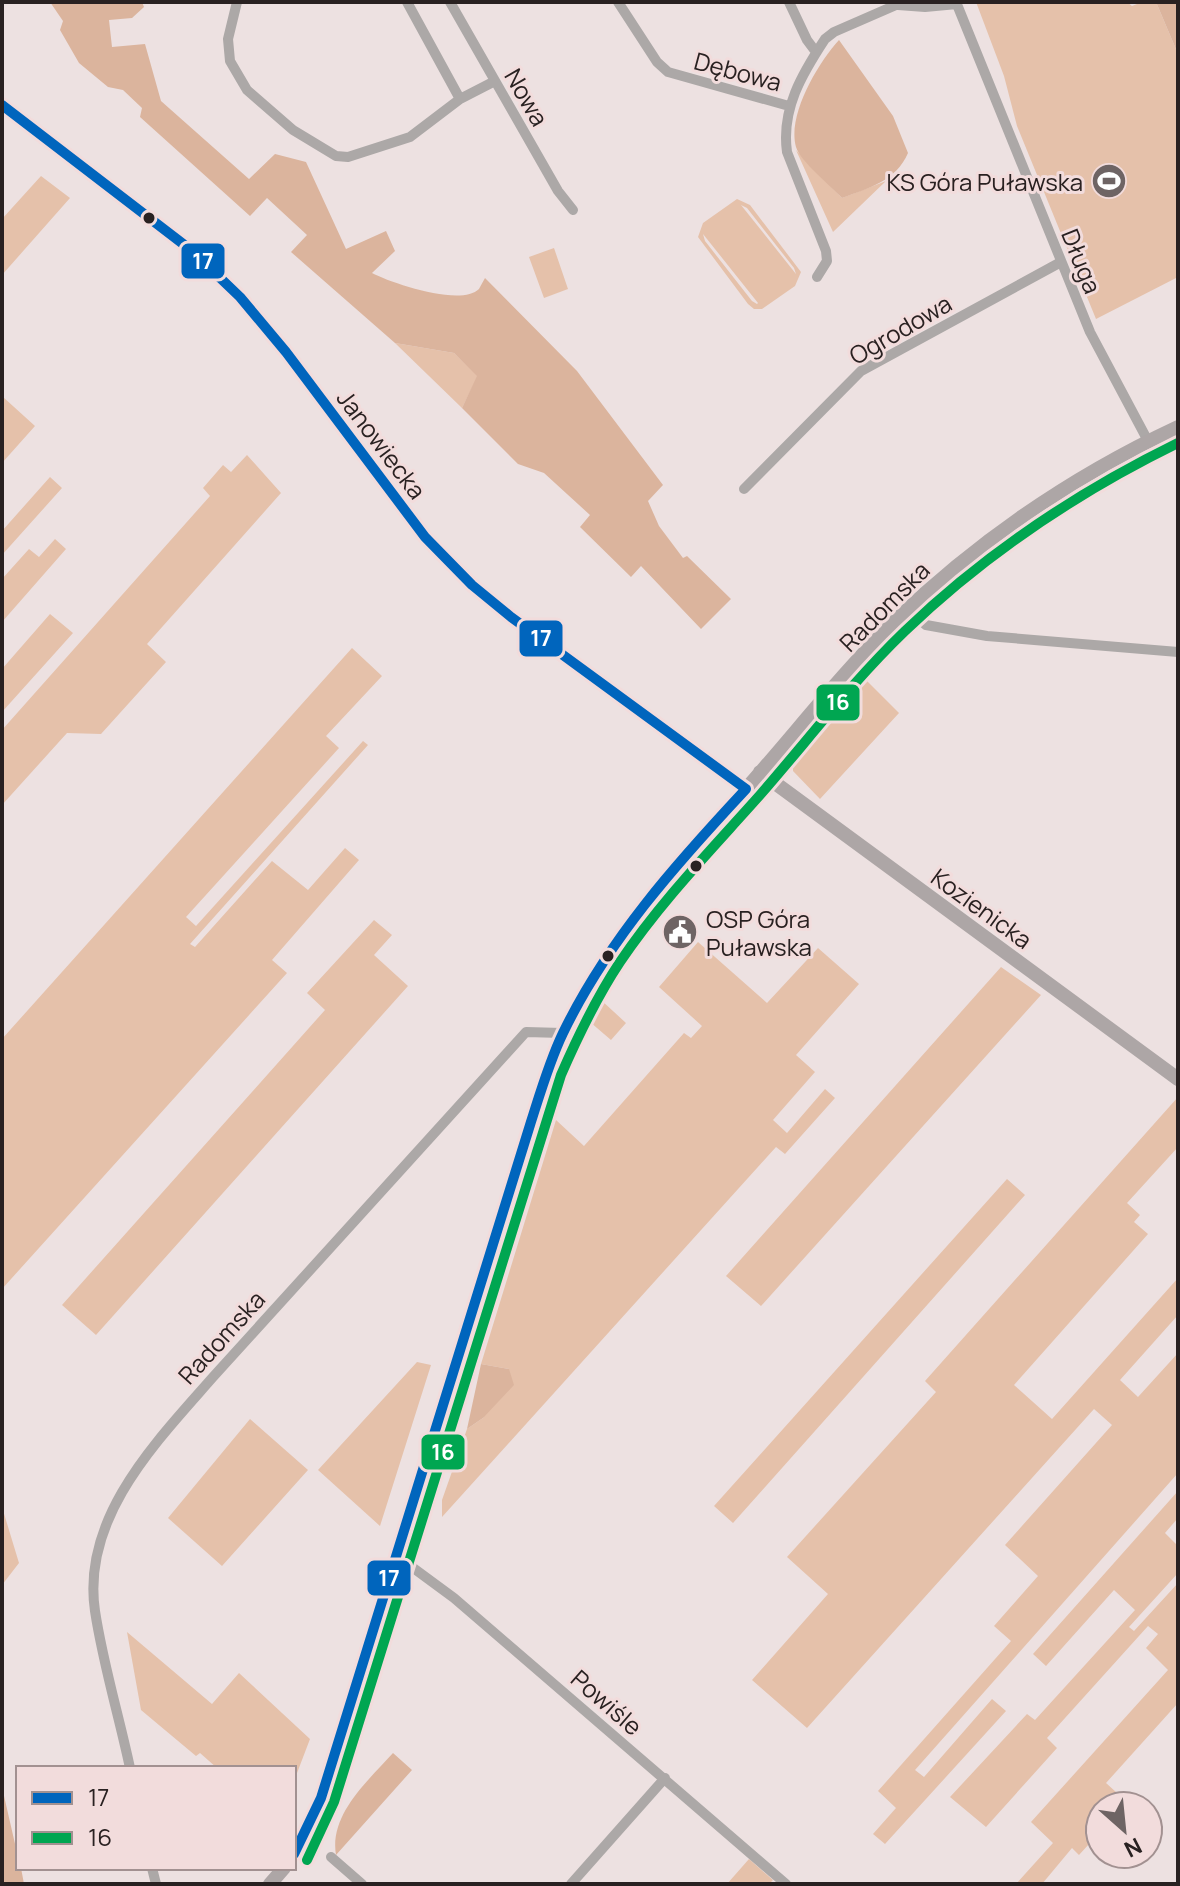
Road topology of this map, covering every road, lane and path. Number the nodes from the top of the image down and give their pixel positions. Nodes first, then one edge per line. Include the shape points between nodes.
1 (237, 2) edge
2 (407, 2) edge
3 (450, 2) edge
4 (618, 2) edge
5 (789, 2) edge
6 (900, 3) edge
7 (957, 3) edge
8 (816, 52) junction
9 (495, 81) junction
10 (460, 99) junction
11 (2, 105) edge
12 (789, 106) junction
13 (573, 210) dead end
14 (1061, 262) junction
15 (817, 277) dead end
16 (1178, 427) edge
17 (1148, 441) junction
18 (744, 489) dead end
19 (907, 610) junction
20 (1178, 652) edge
21 (760, 772) junction
22 (746, 789) junction
23 (562, 1033) junction
24 (1178, 1079) edge
25 (397, 1556) junction
26 (130, 1766) edge
27 (665, 1778) junction
28 (296, 1850) edge
29 (331, 1857) dead end
30 (362, 1884) edge
31 (571, 1884) edge
32 (786, 1884) edge

1 - 10 street via 228,39 230,61 247,90 293,130 336,156 410,137
2 - 10 street
3 - 9 street, Nowa
4 - 12 street, Dębowa via 668,72
5 - 8 street
6 - 7 street
6 - 8 street via 834,32
7 - 14 street, Długa
8 - 12 street
9 - 10 street
9 - 13 street, Nowa
11 - 22 main road, Janowiecka via 191,250 240,297 417,527 464,577
12 - 15 street via 787,152 826,251 827,261
14 - 17 street, Długa via 1090,332
14 - 18 street, Ogrodowa via 861,371
16 - 17 main road, Radomska
17 - 19 main road, Radomska via 1034,508
19 - 20 street via 926,625 987,636
19 - 21 main road, Radomska
21 - 22 main road, Radomska
21 - 24 main road, Kozienicka
22 - 23 main road, Radomska via 643,905 610,949
23 - 25 main road, Radomska
23 - 26 street, Radomska via 526,1032 203,1388 131,1476 110,1517 95,1569 95,1609
25 - 27 street, Powiśle via 454,1598
25 - 28 main road, Radomska via 321,1798
27 - 31 street
27 - 32 street, Powiśle
29 - 30 street

